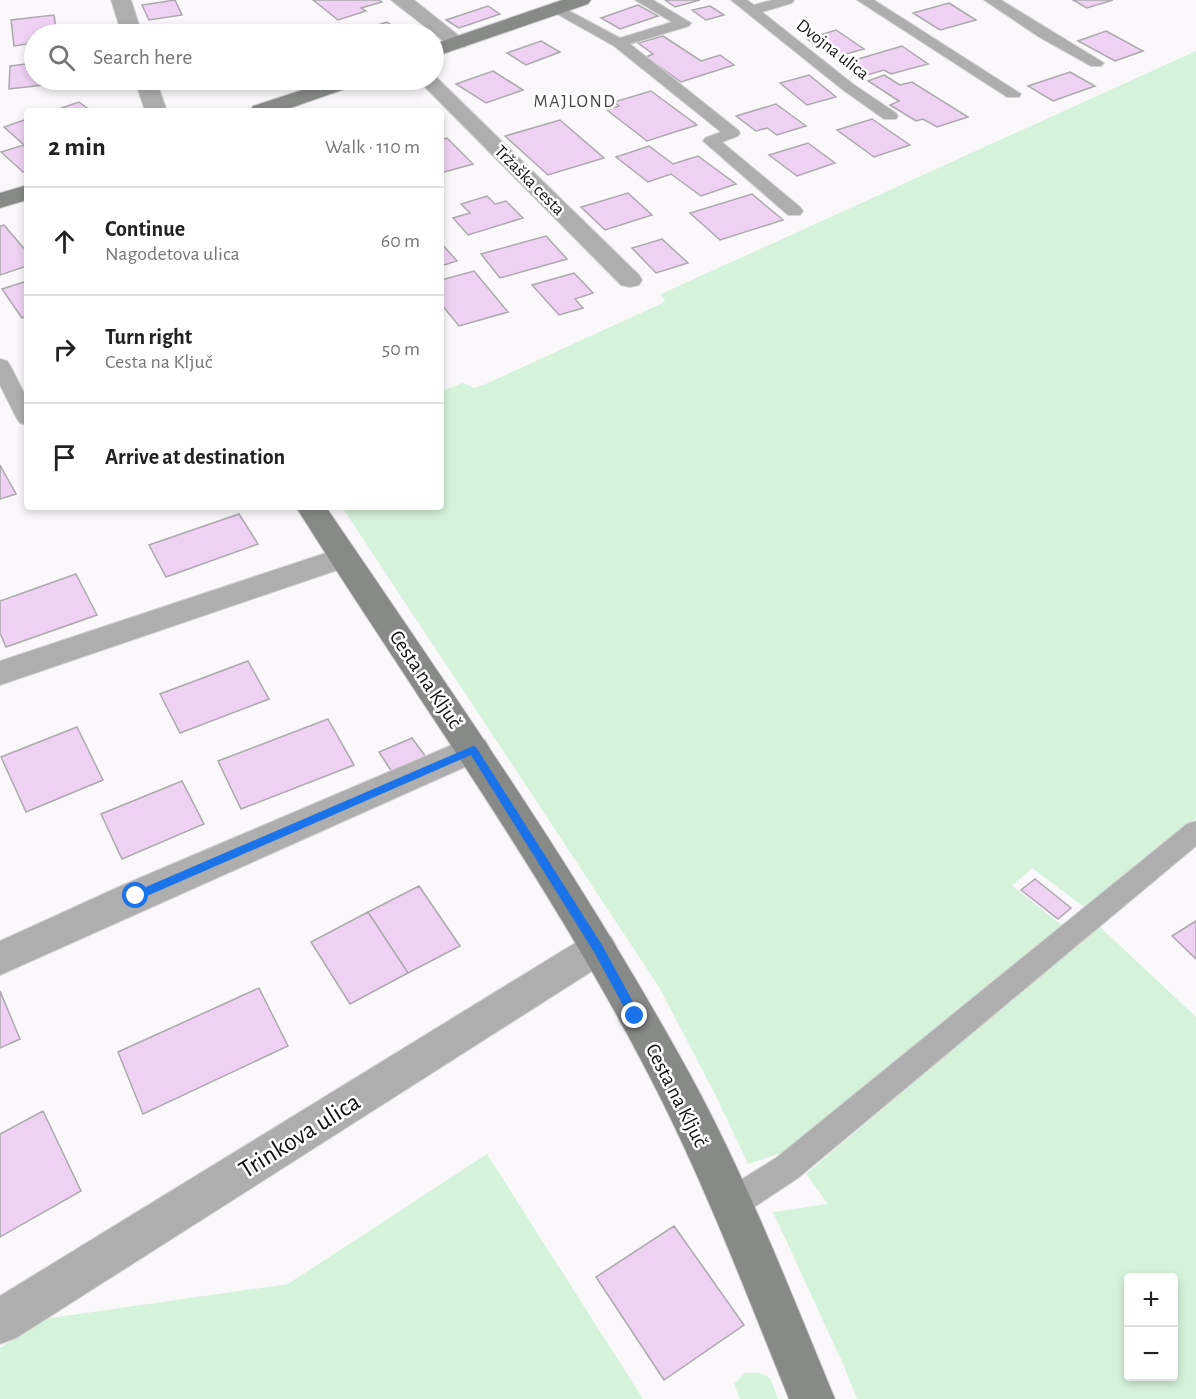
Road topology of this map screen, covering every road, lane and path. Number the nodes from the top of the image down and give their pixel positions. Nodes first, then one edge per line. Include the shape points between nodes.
1 (121, 0) edge
2 (401, 0) edge
3 (581, 0) edge
4 (642, 0) edge
5 (738, 0) edge
6 (787, 0) edge
7 (864, 0) edge
8 (991, 0) edge
9 (555, 9) junction
10 (753, 10) junction
11 (129, 24) edge
12 (433, 24) edge
13 (444, 32) edge
14 (458, 43) junction
15 (619, 43) junction
16 (444, 48) edge
17 (1096, 63) dead end
18 (149, 90) edge
19 (323, 90) edge
20 (439, 90) edge
21 (1012, 94) dead end
22 (155, 108) edge
23 (271, 108) edge
24 (890, 116) dead end
25 (24, 193) edge
26 (0, 201) edge
27 (794, 211) dead end
28 (630, 280) dead end
29 (0, 365) edge
30 (24, 413) edge
31 (313, 510) edge
32 (344, 557) junction
33 (0, 673) edge
34 (473, 749) junction
35 (1196, 831) edge
36 (598, 948) junction
37 (0, 958) edge
38 (731, 1204) junction
39 (0, 1322) edge
40 (812, 1399) edge

1 - 11 street
2 - 12 street
3 - 9 street
4 - 15 lane via 684,23
5 - 10 lane, Dvojna ulica
6 - 10 lane, Dvojna ulica
7 - 21 lane
8 - 17 lane
9 - 14 street
9 - 15 lane
10 - 24 lane, Dvojna ulica
13 - 14 street
14 - 16 street
15 - 27 lane via 732,133 711,141
18 - 22 street
19 - 23 street
20 - 28 street, Tržaška cesta
25 - 26 street
29 - 30 lane
31 - 32 street, Cesta na Ključ
32 - 33 street
32 - 34 street, Cesta na Ključ
34 - 36 street, Cesta na Ključ
34 - 37 street
35 - 38 lane via 787,1168
36 - 38 street, Cesta na Ključ via 674,1084
36 - 39 street, Trinkova ulica
38 - 40 street, Cesta na Ključ

